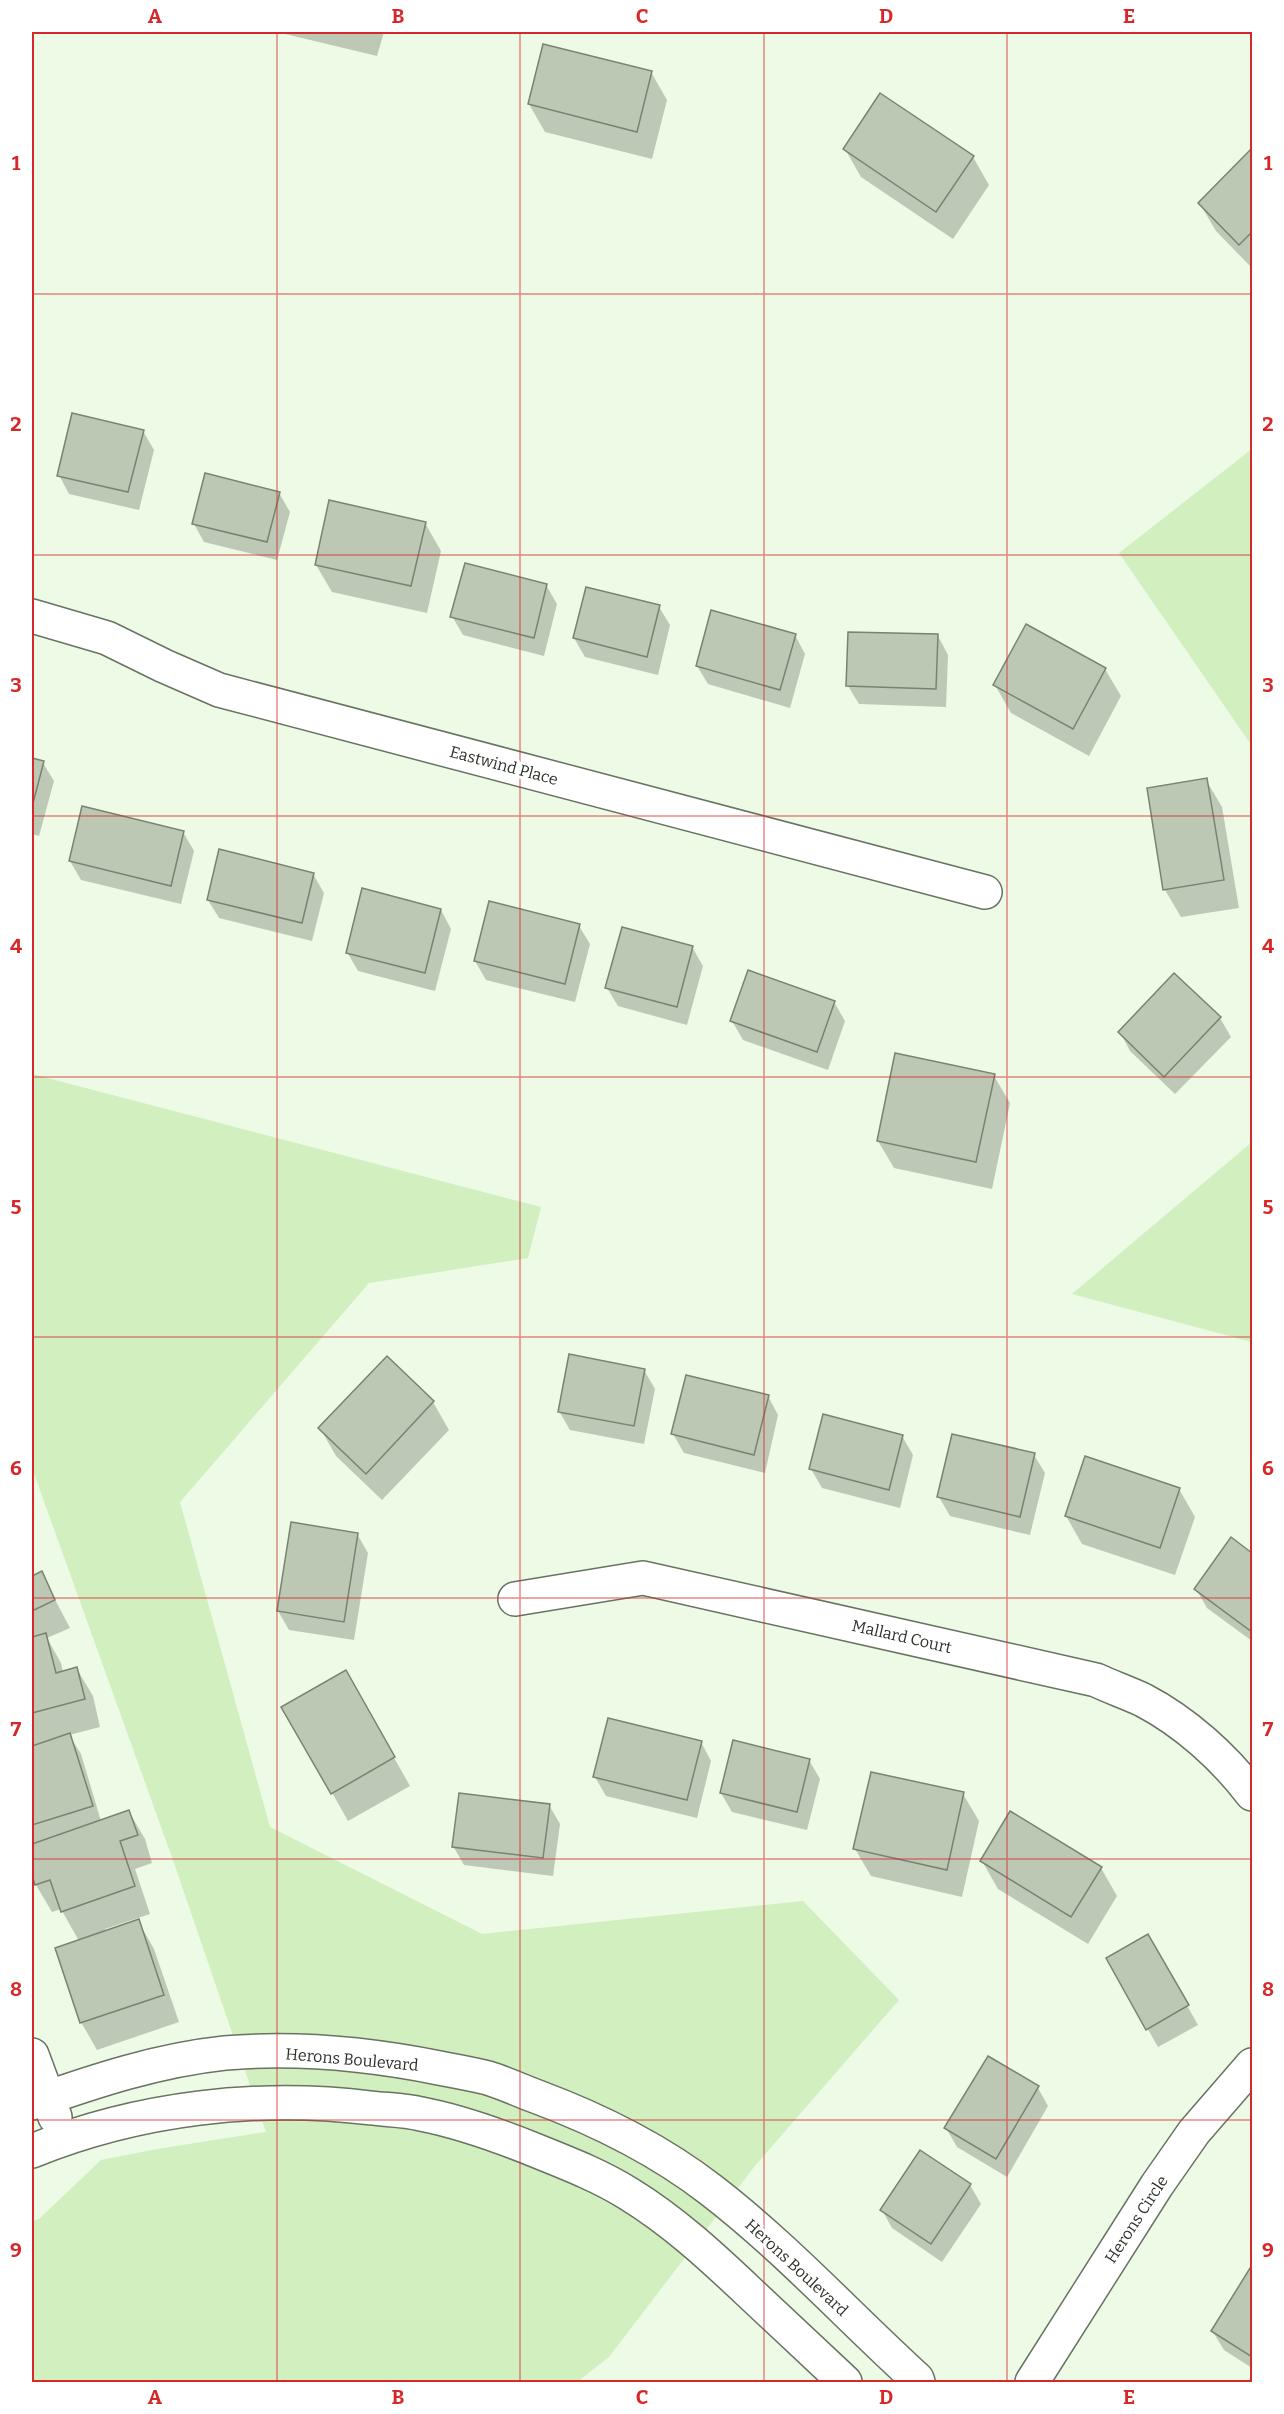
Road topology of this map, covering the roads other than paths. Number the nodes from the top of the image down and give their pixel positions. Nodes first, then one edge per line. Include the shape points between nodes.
1 (32, 616) edge
2 (985, 892) dead end
3 (515, 1599) dead end
4 (1252, 1794) edge
5 (32, 2055) edge
6 (1252, 2065) edge
7 (39, 2100) edge
8 (63, 2138) junction
9 (32, 2151) edge
10 (845, 2382) edge
11 (918, 2382) edge
12 (1032, 2382) edge

1 - 2 street, Eastwind Place via 107,638 219,690
3 - 4 street, Mallard Court via 643,1578 1095,1680 1144,1701 1194,1734 1237,1774
5 - 7 street
6 - 12 street, Herons Circle via 1194,2132 1157,2185
7 - 8 street
7 - 11 street, Herons Boulevard via 110,2076 226,2053 301,2051 397,2060 488,2078 580,2113 653,2150 709,2188 769,2237
8 - 9 street
8 - 10 street via 137,2118 268,2103 336,2104 420,2114 492,2133 581,2169 629,2194 674,2225

